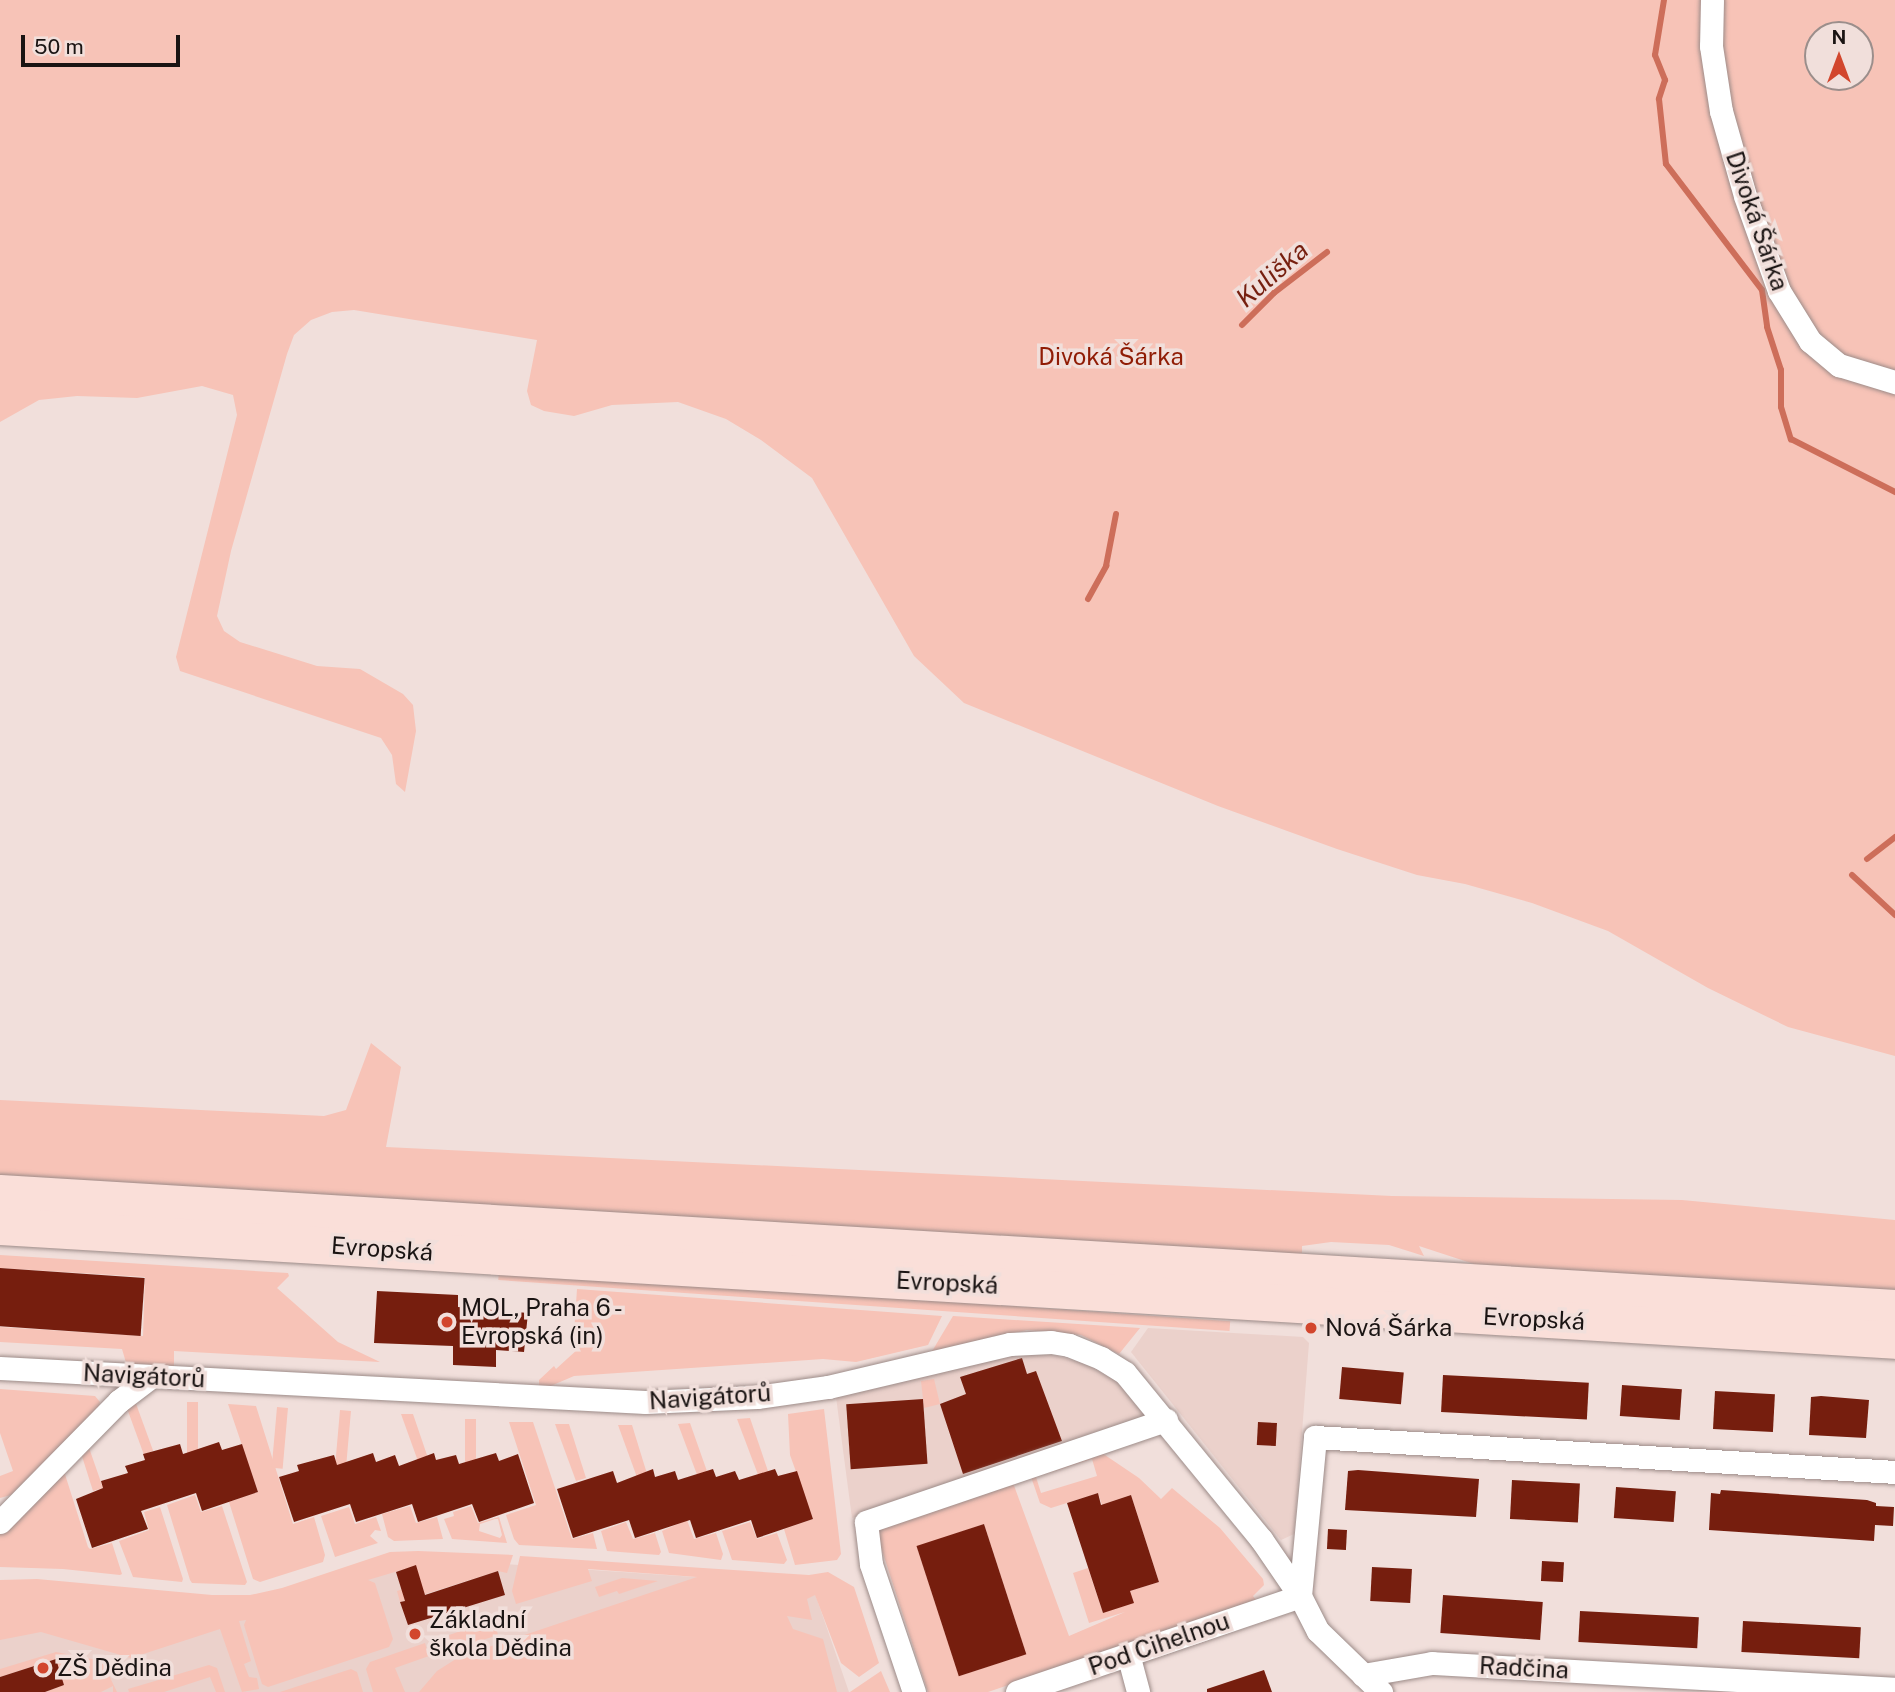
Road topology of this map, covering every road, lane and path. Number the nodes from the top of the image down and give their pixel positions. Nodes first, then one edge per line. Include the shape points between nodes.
1 (1712, 0) edge
2 (1895, 382) edge
3 (0, 1193) edge
4 (0, 1226) edge
5 (1895, 1308) edge
6 (1895, 1340) edge
7 (0, 1368) edge
8 (151, 1377) junction
9 (1166, 1420) junction
10 (1895, 1472) edge
11 (0, 1522) edge
12 (1300, 1596) junction
13 (1128, 1654) junction
14 (1363, 1675) junction
15 (1895, 1689) edge
16 (914, 1692) edge
17 (1017, 1692) edge
18 (1138, 1692) edge
19 (1381, 1692) edge

1 - 2 street, Divoká Šárka via 1711,46 1721,111 1779,291 1810,341 1839,365
3 - 5 main road, Evropská
4 - 6 main road, Evropská
7 - 8 street, Navigátorů
8 - 9 street, Navigátorů via 645,1402 749,1397 828,1387 1010,1344 1051,1342 1085,1350 1125,1373
8 - 11 street via 119,1401
9 - 12 street, Navigátorů
9 - 16 street via 866,1522 871,1564
10 - 12 street via 1315,1437
12 - 13 street, Pod Cihelnou
12 - 14 street, Navigátorů via 1318,1631
13 - 17 street, Pod Cihelnou
13 - 18 street
14 - 15 street, Radčina via 1432,1663
14 - 19 street, Navigátorů

